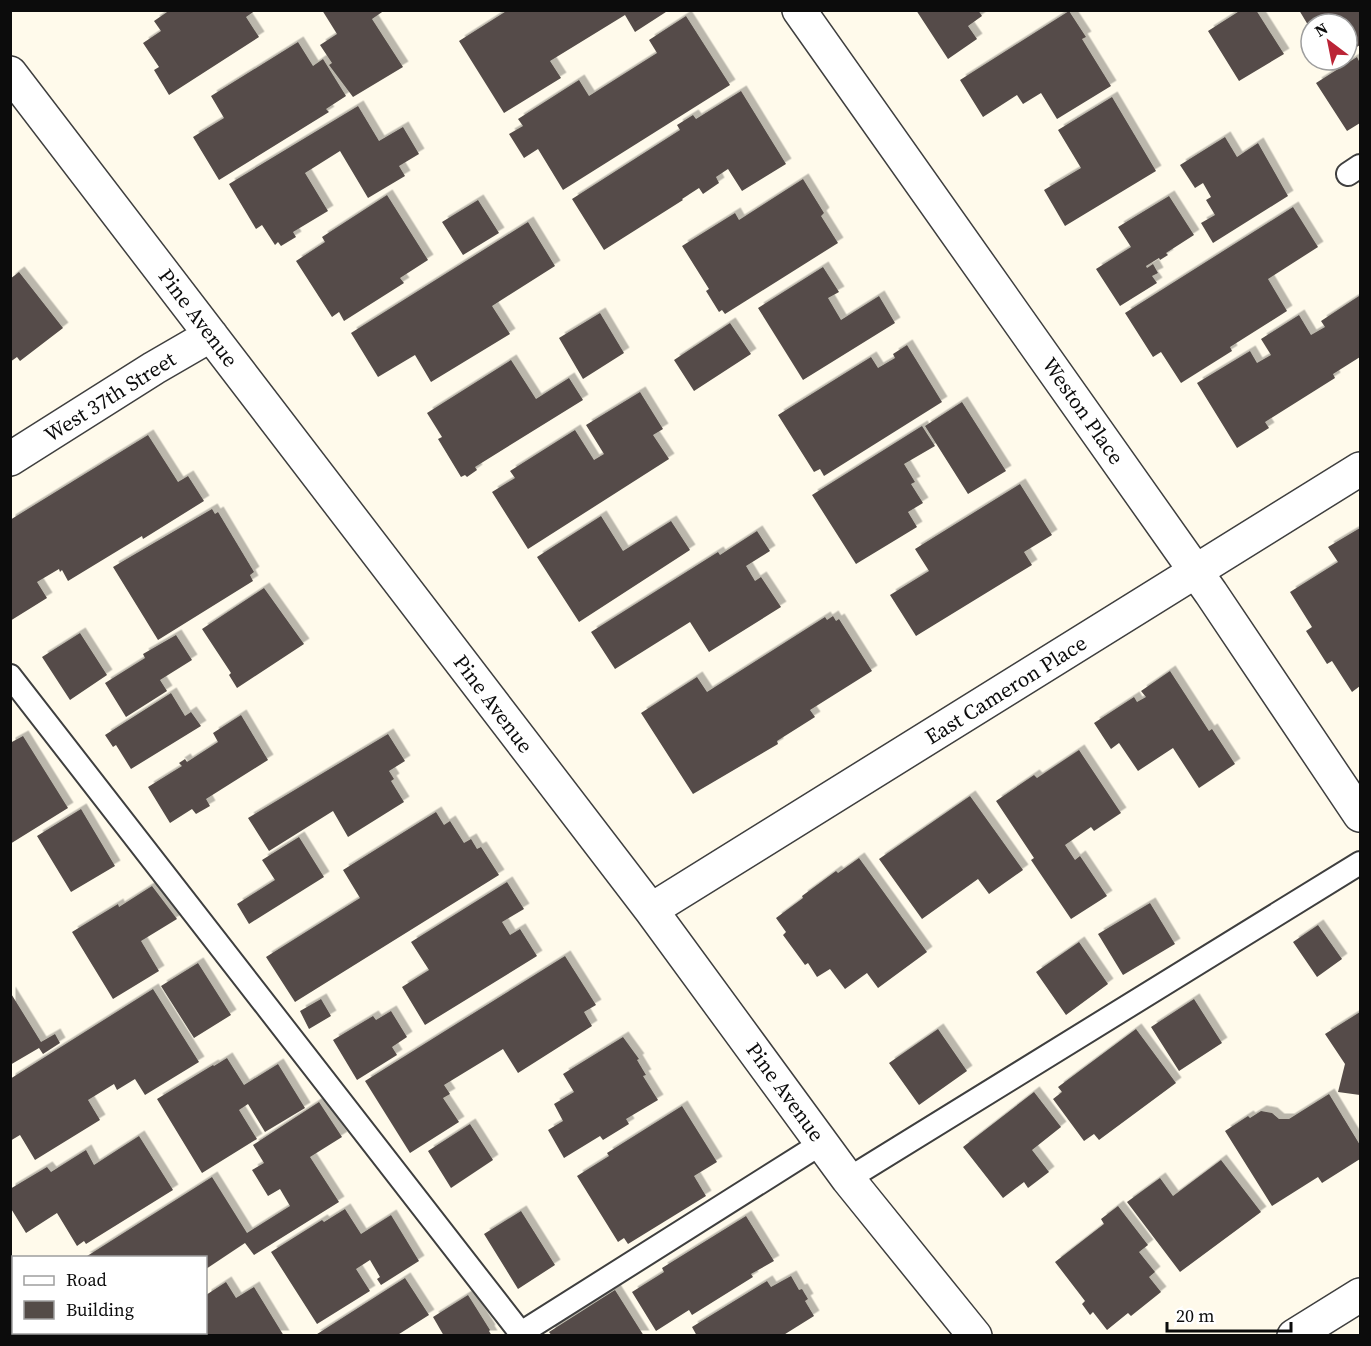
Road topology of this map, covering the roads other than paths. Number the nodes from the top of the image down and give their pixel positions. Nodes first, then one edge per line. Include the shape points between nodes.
1 (799, 10) edge
2 (10, 73) edge
3 (211, 335) junction
4 (10, 459) edge
5 (1360, 469) edge
6 (1196, 572) junction
7 (10, 676) edge
8 (1360, 815) edge
9 (1360, 862) edge
10 (651, 910) junction
11 (822, 1143) junction
12 (848, 1179) junction
13 (1360, 1295) edge
14 (522, 1334) edge
15 (975, 1335) edge
16 (1294, 1335) edge

1 - 6 street, Weston Place
2 - 3 street, Pine Avenue
3 - 4 street, West 37th Street
3 - 10 street, Pine Avenue
5 - 6 street, East Cameron Place
6 - 8 street, Weston Place
6 - 10 street, East Cameron Place
7 - 14 lane
9 - 12 lane
10 - 11 street, Pine Avenue
11 - 12 street, Pine Avenue
11 - 14 lane
12 - 15 street, Pine Avenue
13 - 16 street

